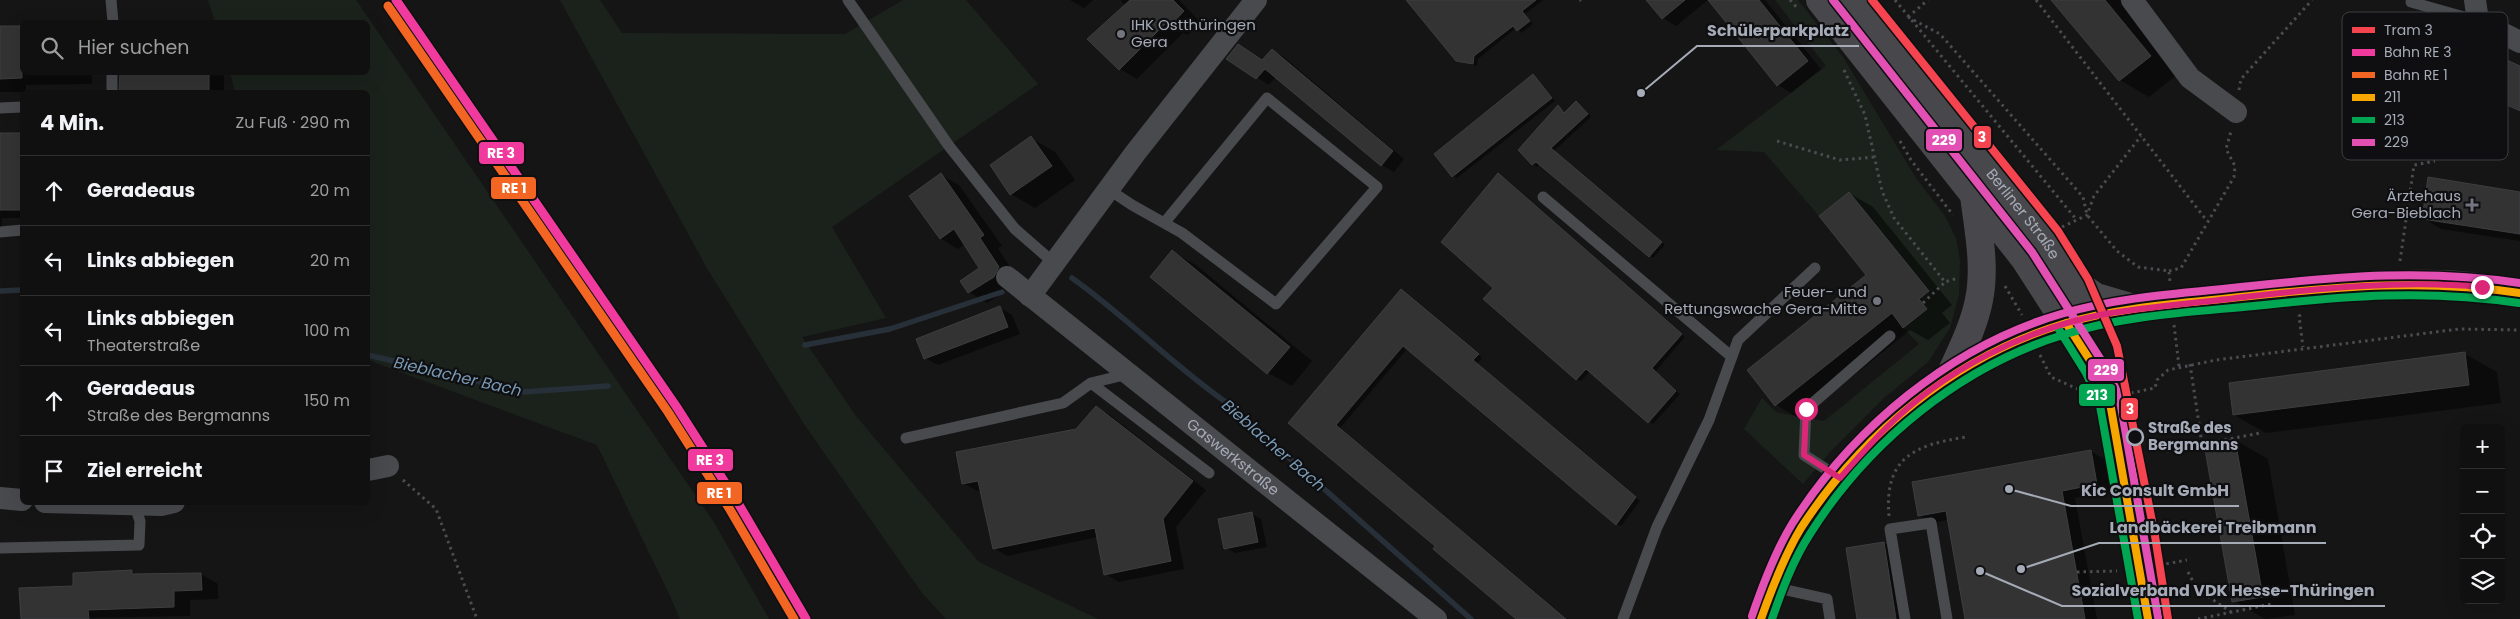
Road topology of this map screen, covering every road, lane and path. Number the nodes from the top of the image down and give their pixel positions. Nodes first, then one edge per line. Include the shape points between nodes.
1 (111, 0) edge
2 (848, 0) edge
3 (1256, 0) edge
4 (1790, 0) edge
5 (1852, 0) edge
6 (1895, 0) edge
7 (1928, 0) edge
8 (2036, 0) edge
9 (2132, 0) edge
10 (2312, 0) edge
11 (2411, 2) dead end
12 (1810, 6) edge
13 (2476, 10) edge
14 (1908, 17) junction
15 (113, 20) edge
16 (2508, 33) edge
17 (2520, 42) edge
18 (1842, 65) dead end
19 (112, 75) edge
20 (112, 90) edge
21 (20, 107) edge
22 (0, 108) edge
23 (2236, 112) junction
24 (2141, 136) junction
25 (1777, 140) dead end
26 (1876, 157) junction
27 (2435, 161) dead end
28 (1108, 189) junction
29 (1974, 195) junction
30 (1543, 197) dead end
31 (2076, 220) dead end
32 (2207, 221) junction
33 (1166, 222) junction
34 (20, 230) edge
35 (0, 232) edge
36 (1054, 263) junction
37 (1815, 268) dead end
38 (2169, 271) dead end
39 (2064, 275) junction
40 (1007, 277) dead end
41 (1966, 277) dead end
42 (1945, 282) junction
43 (2399, 284) junction
44 (2520, 293) edge
45 (1030, 296) junction
46 (1923, 303) dead end
47 (2139, 310) junction
48 (2307, 315) dead end
49 (2066, 323) junction
50 (2520, 330) edge
51 (1890, 336) dead end
52 (2303, 347) junction
53 (1732, 357) junction
54 (2190, 364) junction
55 (1128, 374) junction
56 (1950, 376) junction
57 (1091, 383) junction
58 (2155, 388) dead end
59 (2260, 433) dead end
60 (1966, 437) dead end
61 (906, 438) dead end
62 (2202, 444) junction
63 (2167, 451) dead end
64 (378, 468) edge
65 (1209, 473) dead end
66 (1840, 478) junction
67 (0, 498) edge
68 (20, 500) edge
69 (134, 505) edge
70 (1890, 529) junction
71 (0, 548) edge
72 (2121, 571) dead end
73 (2077, 572) dead end
74 (2188, 572) dead end
75 (1773, 586) junction
76 (2272, 604) dead end
77 (2232, 612) junction
78 (478, 619) edge
79 (1436, 619) edge
80 (1623, 619) edge
81 (1761, 619) edge
82 (1830, 619) edge
83 (1905, 619) edge
84 (1947, 619) edge
85 (2148, 619) edge
86 (2198, 619) edge

1 - 15 lane
2 - 36 lane via 948,146 1015,229
3 - 28 street
4 - 12 path
5 - 39 main road, Berliner Straße via 2046,240
6 - 14 path
7 - 14 path
8 - 24 path
9 - 23 street via 2190,78
10 - 23 path via 2241,79
11 - 13 lane
12 - 29 main road, Berliner Straße
14 - 24 path via 1940,34 2083,197 2087,215 2094,196
14 - 31 path
16 - 17 street
18 - 26 path via 1866,115
19 - 20 lane
21 - 22 lane
23 - 32 path via 2226,149 2236,166 2234,178
24 - 32 path
25 - 26 path via 1840,160
26 - 42 path via 1882,191 1894,218
27 - 43 path via 2414,165
28 - 33 lane
28 - 36 street
29 - 49 main road, Berliner Straße via 2024,258
29 - 56 main road via 1981,263 1980,298 1975,318
30 - 53 lane
32 - 38 path via 2181,268
33 - 33 lane via 1276,304 1377,187 1267,98
34 - 35 lane
36 - 45 street
37 - 53 lane via 1738,340
39 - 47 main road via 2096,297
39 - 49 main road, Berliner Straße
40 - 45 street, Gaswerkstraße
41 - 42 path
42 - 46 path
43 - 44 main road via 2440,284
43 - 47 main road via 2281,293
45 - 55 street, Gaswerkstraße
47 - 49 main road
48 - 52 path via 2299,316
49 - 56 main road via 2012,344
49 - 85 main road, Berliner Straße via 2109,397
50 - 52 path via 2459,329
51 - 66 lane via 1806,409 1804,455
52 - 54 path
53 - 80 lane via 1709,420 1657,527
54 - 58 path via 2168,370 2157,380
54 - 62 path
55 - 57 lane
55 - 79 street, Gaswerkstraße
56 - 66 main road via 1887,426
57 - 61 lane via 1063,403
57 - 65 lane
59 - 62 path
60 - 70 path via 1925,445 1892,472 1887,495
62 - 63 path
64 - 78 path via 436,510
66 - 75 main road via 1801,529
67 - 68 street
69 - 71 lane via 140,520 139,545
70 - 83 lane
70 - 84 lane via 1931,523
72 - 73 path
74 - 77 path via 2198,589
75 - 81 main road
75 - 82 lane via 1827,600
76 - 77 path
77 - 86 path

